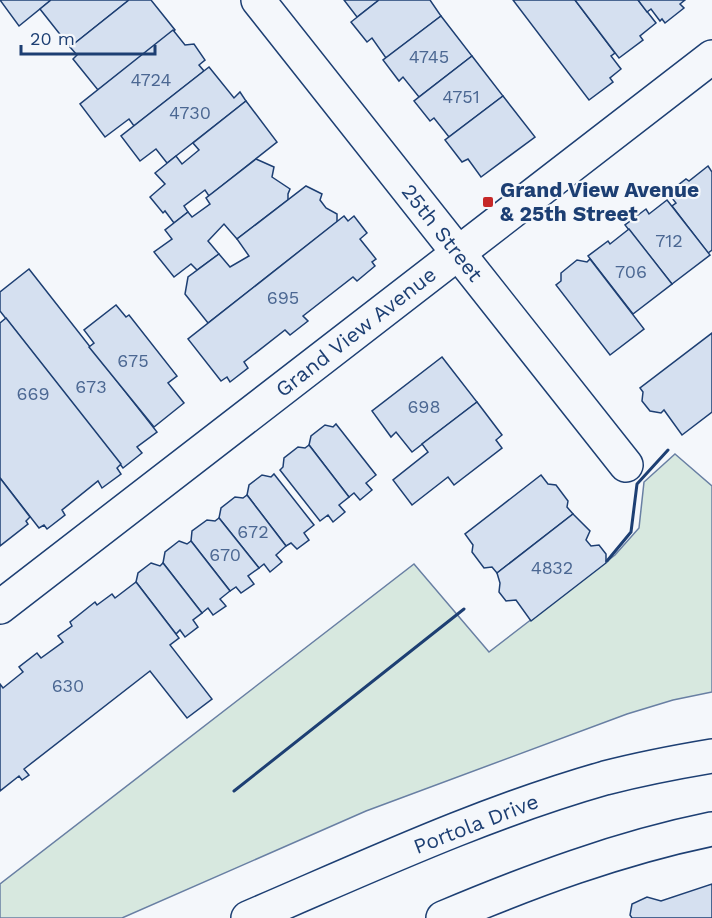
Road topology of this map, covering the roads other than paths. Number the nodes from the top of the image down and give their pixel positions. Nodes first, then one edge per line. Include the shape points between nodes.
1 (258, 0) edge
2 (712, 57) edge
3 (458, 253) junction
4 (626, 465) dead end
5 (0, 607) edge
6 (712, 756) edge
7 (712, 829) edge
8 (248, 918) edge
9 (443, 918) edge

1 - 3 street, 25th Street
2 - 3 street, Grand View Avenue
3 - 4 street, 25th Street
3 - 5 street, Grand View Avenue
6 - 8 street, Portola Drive via 606,778 508,809
7 - 9 street via 580,864

